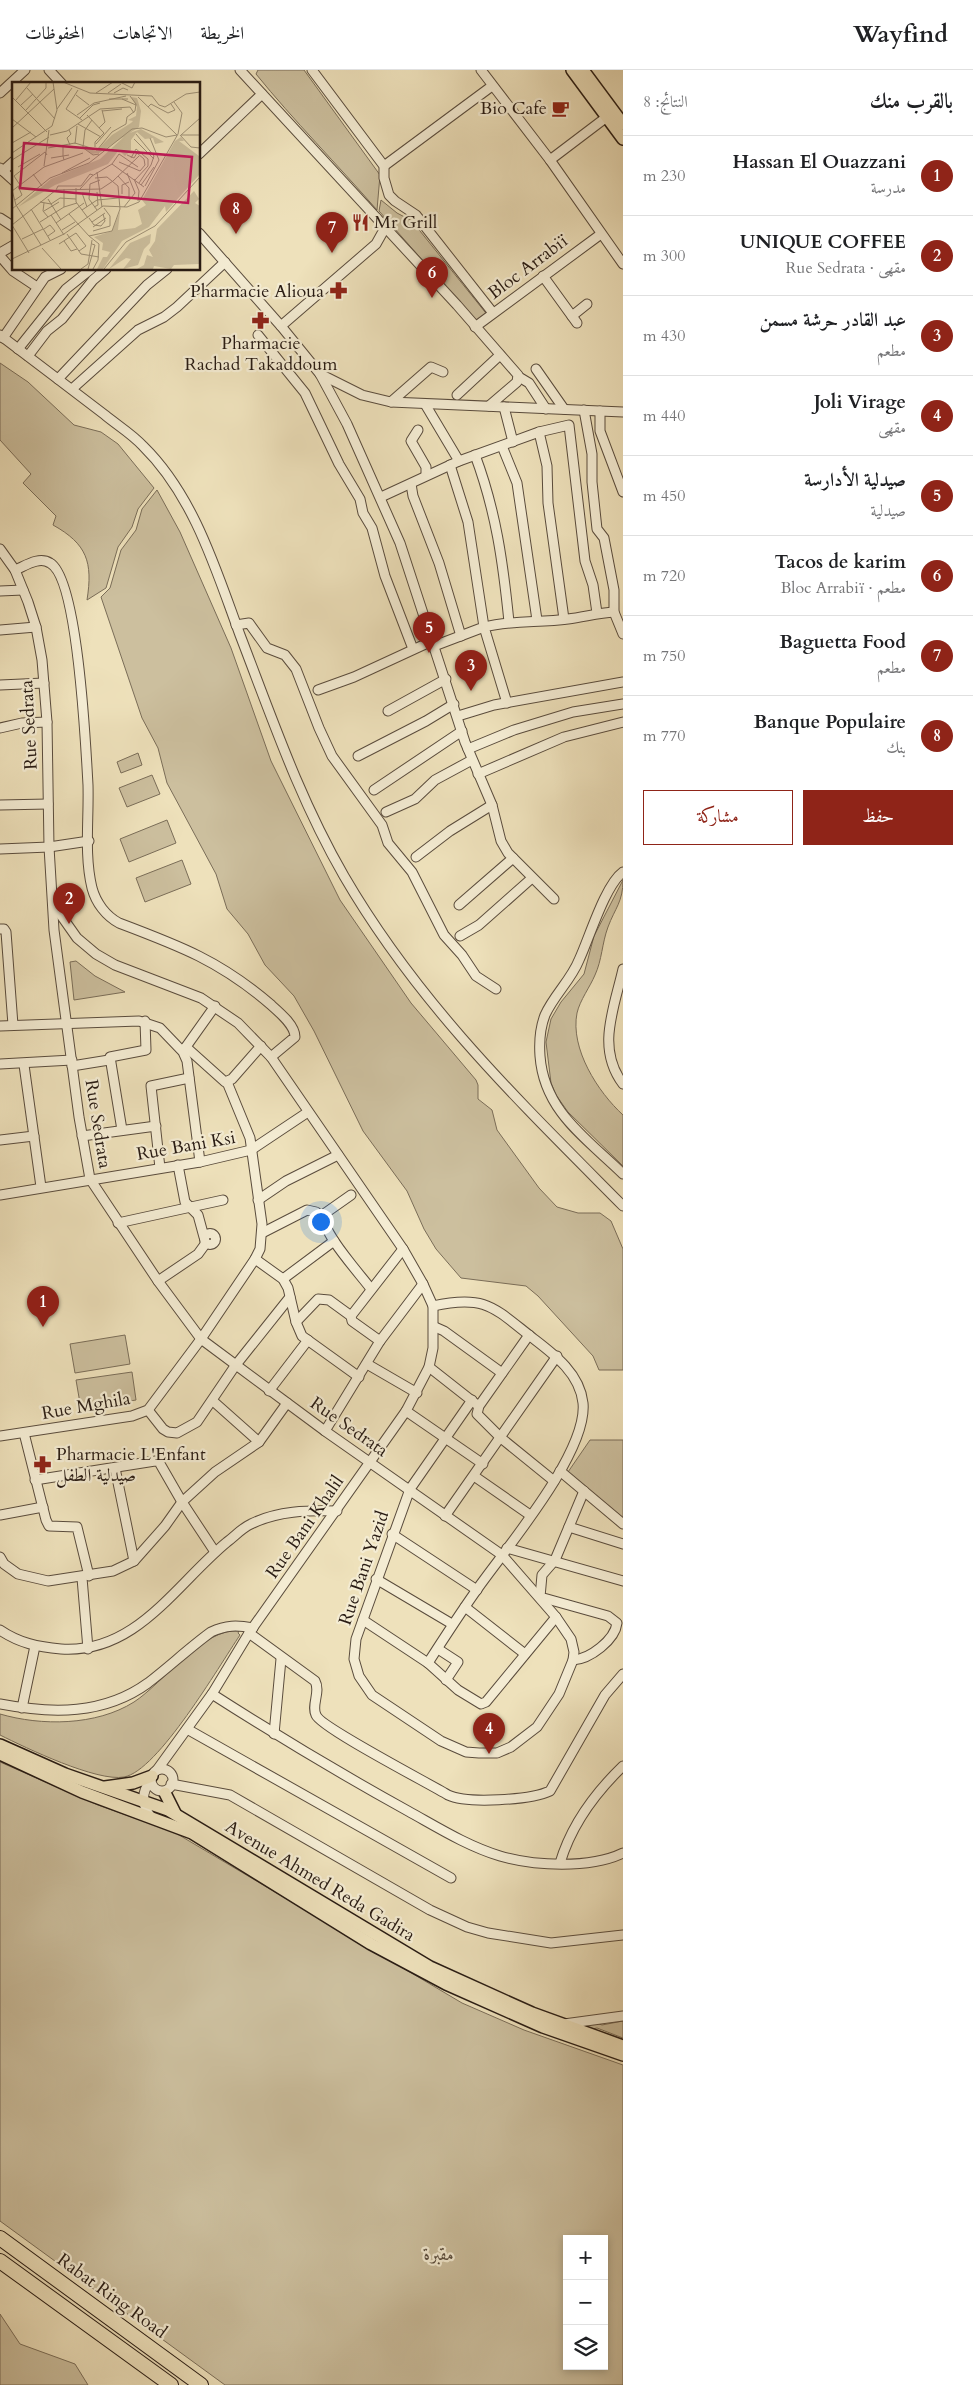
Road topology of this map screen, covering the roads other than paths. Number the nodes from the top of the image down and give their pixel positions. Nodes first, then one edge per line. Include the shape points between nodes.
1 (25, 70) edge
2 (49, 70) edge
3 (240, 70) edge
4 (312, 70) edge
5 (481, 70) edge
6 (572, 70) edge
7 (583, 70) edge
8 (60, 82) edge
9 (492, 86) junction
10 (0, 93) edge
11 (262, 94) junction
12 (610, 114) junction
13 (623, 124) edge
14 (623, 139) edge
15 (200, 153) edge
16 (550, 160) junction
17 (384, 166) junction
18 (2, 170) edge
19 (12, 179) edge
20 (0, 218) edge
21 (12, 226) edge
22 (385, 228) junction
23 (601, 234) junction
24 (200, 238) edge
25 (12, 247) edge
26 (0, 255) edge
27 (225, 262) junction
28 (623, 264) edge
29 (12, 270) edge
30 (12, 270) edge
31 (59, 270) edge
32 (90, 270) edge
33 (105, 270) edge
34 (166, 270) edge
35 (543, 276) junction
36 (37, 287) junction
37 (587, 304) dead end
38 (493, 313) junction
39 (282, 326) junction
40 (475, 327) junction
41 (258, 335) dead end
42 (2, 336) edge
43 (18, 348) junction
44 (500, 355) junction
45 (28, 356) junction
46 (536, 370) dead end
47 (443, 372) dead end
48 (320, 374) junction
49 (519, 377) junction
50 (58, 379) junction
51 (72, 389) junction
52 (457, 395) dead end
53 (391, 402) junction
54 (425, 404) junction
55 (488, 406) junction
56 (504, 407) junction
57 (546, 408) junction
58 (564, 410) junction
59 (584, 410) junction
60 (600, 411) junction
61 (623, 412) edge
62 (418, 430) dead end
63 (539, 432) junction
64 (513, 442) junction
65 (502, 446) junction
66 (475, 455) junction
67 (454, 463) junction
68 (426, 475) junction
69 (411, 484) junction
70 (623, 492) edge
71 (381, 497) junction
72 (0, 550) edge
73 (14, 570) junction
74 (23, 590) junction
75 (0, 591) edge
76 (614, 612) junction
77 (597, 613) junction
78 (564, 619) junction
79 (537, 620) junction
80 (509, 622) junction
81 (236, 625) junction
82 (36, 626) junction
83 (484, 627) junction
84 (0, 630) edge
85 (623, 634) edge
86 (461, 636) junction
87 (433, 643) junction
88 (413, 649) junction
89 (446, 679) junction
90 (623, 682) edge
91 (44, 683) junction
92 (0, 685) edge
93 (318, 690) dead end
94 (507, 703) junction
95 (454, 704) junction
96 (623, 704) edge
97 (388, 711) dead end
98 (458, 716) junction
99 (46, 722) junction
100 (623, 722) edge
101 (0, 728) edge
102 (462, 731) junction
103 (468, 749) junction
104 (358, 756) dead end
105 (472, 760) junction
106 (478, 774) junction
107 (374, 790) dead end
108 (48, 804) junction
109 (0, 805) edge
110 (492, 805) junction
111 (386, 812) dead end
112 (89, 841) junction
113 (49, 846) junction
114 (0, 849) edge
115 (416, 857) dead end
116 (513, 858) junction
117 (623, 872) edge
118 (532, 878) junction
119 (554, 899) dead end
120 (52, 902) junction
121 (459, 905) dead end
122 (0, 929) edge
123 (460, 936) dead end
124 (623, 969) edge
125 (496, 989) dead end
126 (215, 1006) junction
127 (145, 1021) junction
128 (68, 1023) junction
129 (13, 1025) junction
130 (0, 1026) edge
131 (261, 1046) junction
132 (184, 1050) junction
133 (271, 1057) junction
134 (109, 1060) junction
135 (72, 1063) junction
136 (0, 1064) edge
137 (24, 1065) junction
138 (189, 1078) junction
139 (227, 1082) junction
140 (623, 1084) edge
141 (308, 1112) junction
142 (156, 1126) junction
143 (122, 1130) junction
144 (34, 1136) junction
145 (82, 1136) junction
146 (0, 1140) edge
147 (251, 1150) junction
148 (338, 1155) junction
149 (200, 1162) junction
150 (178, 1165) junction
151 (160, 1168) junction
152 (623, 1174) edge
153 (90, 1179) junction
154 (41, 1187) junction
155 (0, 1195) edge
156 (351, 1195) dead end
157 (223, 1200) dead end
158 (258, 1200) junction
159 (623, 1206) edge
160 (190, 1208) junction
161 (323, 1218) junction
162 (118, 1223) junction
163 (262, 1233) junction
164 (334, 1241) junction
165 (403, 1250) junction
166 (255, 1260) junction
167 (283, 1279) junction
168 (158, 1281) junction
169 (423, 1284) junction
170 (371, 1289) junction
171 (290, 1296) junction
172 (433, 1306) junction
173 (351, 1316) junction
174 (296, 1322) junction
175 (435, 1327) junction
176 (529, 1335) junction
177 (201, 1339) junction
178 (308, 1340) junction
179 (380, 1341) junction
180 (557, 1356) junction
181 (367, 1364) junction
182 (236, 1366) junction
183 (429, 1368) junction
184 (502, 1373) junction
185 (359, 1377) junction
186 (269, 1390) junction
187 (417, 1393) junction
188 (213, 1401) junction
189 (287, 1403) junction
190 (475, 1403) junction
191 (148, 1410) junction
192 (406, 1411) junction
193 (325, 1431) junction
194 (24, 1433) junction
195 (0, 1436) edge
196 (501, 1438) junction
197 (445, 1439) junction
198 (259, 1442) junction
199 (370, 1463) junction
200 (483, 1464) junction
201 (115, 1468) junction
202 (560, 1472) junction
203 (474, 1476) junction
204 (35, 1480) junction
205 (554, 1481) junction
206 (410, 1489) junction
207 (584, 1491) junction
208 (182, 1502) junction
209 (43, 1508) junction
210 (336, 1511) junction
211 (0, 1515) edge
212 (445, 1516) junction
213 (530, 1516) junction
214 (623, 1524) edge
215 (569, 1527) junction
216 (392, 1534) junction
217 (623, 1544) edge
218 (505, 1551) junction
219 (215, 1552) junction
220 (0, 1557) edge
221 (555, 1560) junction
222 (134, 1561) junction
223 (86, 1577) junction
224 (376, 1579) junction
225 (623, 1581) edge
226 (477, 1590) junction
227 (540, 1597) junction
228 (465, 1607) junction
229 (556, 1618) junction
230 (363, 1620) junction
231 (452, 1624) junction
232 (0, 1630) edge
233 (251, 1631) junction
234 (35, 1646) junction
235 (438, 1648) junction
236 (88, 1649) junction
237 (525, 1654) junction
238 (281, 1659) junction
239 (573, 1660) junction
240 (428, 1663) junction
241 (623, 1674) edge
242 (446, 1680) junction
243 (212, 1694) junction
244 (0, 1704) edge
245 (22, 1708) junction
246 (187, 1729) junction
247 (274, 1734) junction
248 (0, 1745) edge
249 (169, 1753) junction
250 (0, 1754) edge
251 (623, 1766) edge
252 (170, 1773) junction
253 (153, 1775) junction
254 (103, 1788) junction
255 (168, 1789) junction
256 (150, 1809) junction
257 (176, 1814) junction
258 (623, 1854) edge
259 (560, 1864) junction
260 (451, 1878) dead end
261 (623, 1935) edge
262 (623, 2016) edge
263 (560, 2024) junction
264 (623, 2046) edge
265 (623, 2055) edge
266 (0, 2238) edge
267 (0, 2261) edge
268 (171, 2385) edge
269 (201, 2385) edge

1 - 10 street
2 - 8 street
3 - 11 street
4 - 17 street
5 - 9 street
6 - 12 main road
7 - 12 main road
9 - 16 street
9 - 17 street
11 - 15 street
11 - 22 street
12 - 13 main road
12 - 14 main road
12 - 16 street
16 - 23 street
17 - 38 street via 389,195 416,215
18 - 19 street
20 - 21 street
22 - 39 street via 376,244
22 - 40 street
23 - 28 street
23 - 35 street, Bloc Arrabiï
24 - 27 street
25 - 26 street
26 - 29 street
27 - 39 street
27 - 51 street via 177,307 138,330
30 - 36 street
31 - 36 street via 45,277
32 - 43 street via 66,288
33 - 45 street
34 - 50 street via 147,285
35 - 37 street via 574,320
35 - 38 street, Bloc Arrabiï
36 - 42 street
38 - 40 street, Bloc Arrabiï
39 - 48 street
40 - 44 street
41 - 88 street via 305,393 360,500
42 - 43 street
43 - 45 street
44 - 49 street
44 - 52 street
45 - 50 street
46 - 58 street
47 - 53 street via 432,366
48 - 53 street via 362,396
48 - 71 street
49 - 55 street
49 - 57 street via 529,383
50 - 51 street
51 - 81 street via 143,446 167,477 198,530
53 - 54 street
54 - 55 street
54 - 67 street
55 - 56 street
56 - 57 street
56 - 64 street
57 - 58 street
58 - 59 street
59 - 60 street
59 - 76 street via 592,448 597,529 606,544 614,590
60 - 61 street
60 - 70 street via 600,430
62 - 68 street via 411,440 426,468
63 - 64 street
63 - 77 street via 569,425 585,561
63 - 78 street via 547,466 548,503
64 - 65 street
65 - 66 street
65 - 79 street via 517,482
66 - 67 street
66 - 80 street via 490,493 498,530
67 - 68 street
67 - 83 street via 468,522
68 - 69 street
69 - 71 street
69 - 86 street via 440,562
71 - 87 street
72 - 73 street, Rue Sedrata
73 - 74 street, Rue Sedrata
73 - 112 street via 36,561 51,563 57,569 67,598 81,686
74 - 75 street
74 - 82 street, Rue Sedrata
76 - 77 street
76 - 85 street
77 - 78 street
78 - 79 street
79 - 80 street
80 - 83 street
81 - 125 street via 249,623 268,648 288,657 300,676 318,728 332,756 382,825 388,843 412,872 444,935 466,959 476,976
81 - 159 street via 305,802 380,934 421,991 463,1041
82 - 84 street
82 - 91 street, Rue Sedrata
83 - 86 street
83 - 94 street
86 - 87 street
87 - 88 street
87 - 89 street
88 - 93 street
89 - 95 street
89 - 97 street
90 - 94 street
91 - 92 street
91 - 99 street, Rue Sedrata
94 - 98 street
95 - 98 street
95 - 104 street
96 - 103 street via 573,712 514,730
98 - 102 street
99 - 101 street
99 - 108 street, Rue Sedrata
100 - 106 street via 564,737
102 - 103 street
102 - 107 street
103 - 105 street
105 - 106 street
105 - 111 street via 435,780 415,799
106 - 110 street
108 - 109 street
108 - 113 street, Rue Sedrata
110 - 115 street
110 - 116 street via 501,841
112 - 113 street
112 - 133 street via 93,890 108,917 217,965 278,1010 294,1029 295,1037
113 - 114 street
113 - 120 street, Rue Sedrata
116 - 118 street
116 - 121 street
117 - 152 street via 602,906 575,968 548,1009 539,1049 545,1084 558,1111
118 - 119 street
118 - 123 street via 479,925
120 - 126 street, Rue Bani Khalil via 77,938 96,954
120 - 128 street, Rue Sedrata
122 - 129 street via 6,932
124 - 140 street via 608,1043 611,1064
126 - 131 street, Rue Bani Khalil
126 - 132 street
127 - 128 street
127 - 132 street via 169,1035
127 - 134 street via 146,1050 113,1055
128 - 129 street
128 - 135 street, Rue Sedrata
129 - 130 street
131 - 133 street, Rue Bani Khalil
131 - 139 street
132 - 138 street
132 - 139 street
133 - 141 street, Rue Bani Khalil
134 - 135 street
134 - 143 street
135 - 137 street
135 - 145 street, Rue Sedrata
136 - 137 street
137 - 144 street
138 - 142 street via 152,1086
138 - 149 street
139 - 147 street via 248,1131
141 - 147 street, Rue Bani Ksi
141 - 148 street, Rue Bani Khalil
142 - 143 street
142 - 151 street
143 - 145 street
144 - 146 street
144 - 154 street
145 - 153 street, Rue Sedrata
147 - 149 street, Rue Bani Ksi
147 - 158 street
148 - 158 street via 286,1181
148 - 165 street, Rue Bani Khalil
149 - 150 street, Rue Bani Ksi
150 - 151 street, Rue Bani Ksi
150 - 160 street via 185,1202
151 - 153 street, Rue Bani Ksi
153 - 154 street, Rue Bani Ksi
153 - 162 street, Rue Sedrata
154 - 155 street, Rue Bani Ksi
156 - 161 street
157 - 160 street
158 - 163 street
160 - 162 street
160 - 168 street via 198,1215 205,1240 198,1254
161 - 163 street via 307,1210
161 - 164 street
162 - 168 street, Rue Sedrata
163 - 166 street, Rue Mghila
164 - 167 street
164 - 170 street
165 - 169 street, Rue Bani Khalil
165 - 170 street
166 - 167 street
166 - 177 street, Rue Mghila
167 - 171 street
168 - 177 street, Rue Sedrata
169 - 172 street, Rue Bani Khalil
169 - 179 street
170 - 173 street
171 - 174 street
171 - 182 street
172 - 175 street, Rue Bani Khalil
172 - 176 street via 456,1301 483,1302
173 - 174 street via 322,1298 314,1301
173 - 179 street via 352,1321
174 - 178 street
175 - 183 street, Rue Bani Khalil
175 - 184 street
176 - 180 street
176 - 184 street, Rue Bani Yazid
177 - 182 street, Rue Sedrata
177 - 191 street, Rue Mghila
178 - 185 street
178 - 186 street
179 - 181 street
180 - 196 street
180 - 202 street via 579,1386 583,1403 580,1426
181 - 185 street
181 - 187 street
182 - 186 street, Rue Sedrata
182 - 188 street
183 - 187 street, Rue Bani Khalil
183 - 190 street
184 - 190 street, Rue Bani Yazid
185 - 193 street
186 - 189 street, Rue Sedrata
187 - 192 street, Rue Bani Khalil
188 - 191 street via 197,1422 177,1433 163,1429
188 - 198 street
189 - 193 street, Rue Sedrata
189 - 198 street
190 - 196 street via 478,1416
190 - 197 street, Rue Bani Yazid
191 - 194 street, Rue Mghila via 132,1416
192 - 197 street
192 - 199 street, Rue Bani Khalil
193 - 199 street, Rue Sedrata
194 - 195 street, Rue Mghila
194 - 204 street
196 - 200 street
196 - 205 street
197 - 200 street
197 - 206 street, Rue Bani Yazid
198 - 208 street via 215,1472
199 - 206 street, Rue Sedrata
199 - 210 street, Rue Bani Khalil
200 - 203 street
201 - 204 street
201 - 208 street via 159,1462
201 - 222 street
202 - 205 street
202 - 207 street
203 - 212 street
203 - 213 street
204 - 209 street
205 - 213 street
206 - 212 street, Rue Sedrata
206 - 216 street, Rue Bani Yazid
207 - 214 street
207 - 215 street
208 - 219 street
208 - 222 street
209 - 211 street
209 - 223 street via 49,1526 76,1527
210 - 219 street via 313,1510 265,1518 250,1524
210 - 233 street, Rue Bani Khalil
212 - 218 street, Rue Sedrata
213 - 218 street
215 - 217 street
215 - 221 street
216 - 224 street, Rue Bani Yazid
216 - 226 street
218 - 221 street
218 - 226 street
218 - 227 street
219 - 236 street via 144,1622 109,1643
220 - 223 street via 11,1571 28,1578 48,1581
221 - 225 street
221 - 227 street via 542,1575
222 - 223 street via 113,1571
223 - 236 street
224 - 230 street, Rue Bani Yazid
224 - 231 street
226 - 228 street
227 - 229 street
227 - 239 street via 608,1616 617,1623 613,1637 584,1658
228 - 231 street
228 - 237 street
229 - 237 street
229 - 239 street via 571,1639
230 - 239 street, Rue Bani Yazid via 356,1639 354,1660 363,1685 379,1700 447,1744 466,1752 488,1754 511,1747 537,1727 559,1694
230 - 240 street
231 - 235 street
232 - 234 street
233 - 238 street
233 - 243 street, Rue Bani Khalil
233 - 245 street via 238,1625 211,1632 147,1683 108,1705 60,1710
234 - 236 street
234 - 245 street
235 - 240 street
235 - 242 street via 458,1662
237 - 242 street via 483,1704 478,1704
238 - 241 street via 315,1681 317,1718 448,1795 465,1800 511,1798 550,1791 605,1695
238 - 247 street
240 - 242 street
243 - 246 street, Rue Bani Khalil
243 - 247 street
244 - 245 street
246 - 249 street, Rue Bani Khalil
246 - 260 street
247 - 259 street via 464,1842 517,1860
248 - 254 main road, Avenue Ahmed Reda Gadira
249 - 252 street
249 - 253 street, Rue Bani Khalil
250 - 256 main road, Avenue Ahmed Reda Gadira via 82,1792 134,1811
251 - 259 street via 578,1821
252 - 253 street via 164,1769
252 - 255 street
253 - 254 main road
253 - 255 street via 156,1789
253 - 256 street, Rue Bani Khalil via 145,1790
254 - 256 main road, Avenue Ahmed Reda Gadira
255 - 256 street
255 - 257 main road
255 - 261 street via 230,1794 430,1910 467,1927 550,1943
256 - 257 main road, Avenue Ahmed Reda Gadira
256 - 265 main road, Avenue Ahmed Reda Gadira via 371,1944 446,1984 543,2027
257 - 263 main road, Avenue Ahmed Reda Gadira via 407,1954 478,1990
258 - 259 street via 600,1861
262 - 263 street
263 - 264 main road, Avenue Ahmed Reda Gadira
266 - 269 highway, Rabat Ring Road
267 - 268 highway, Rabat Ring Road

